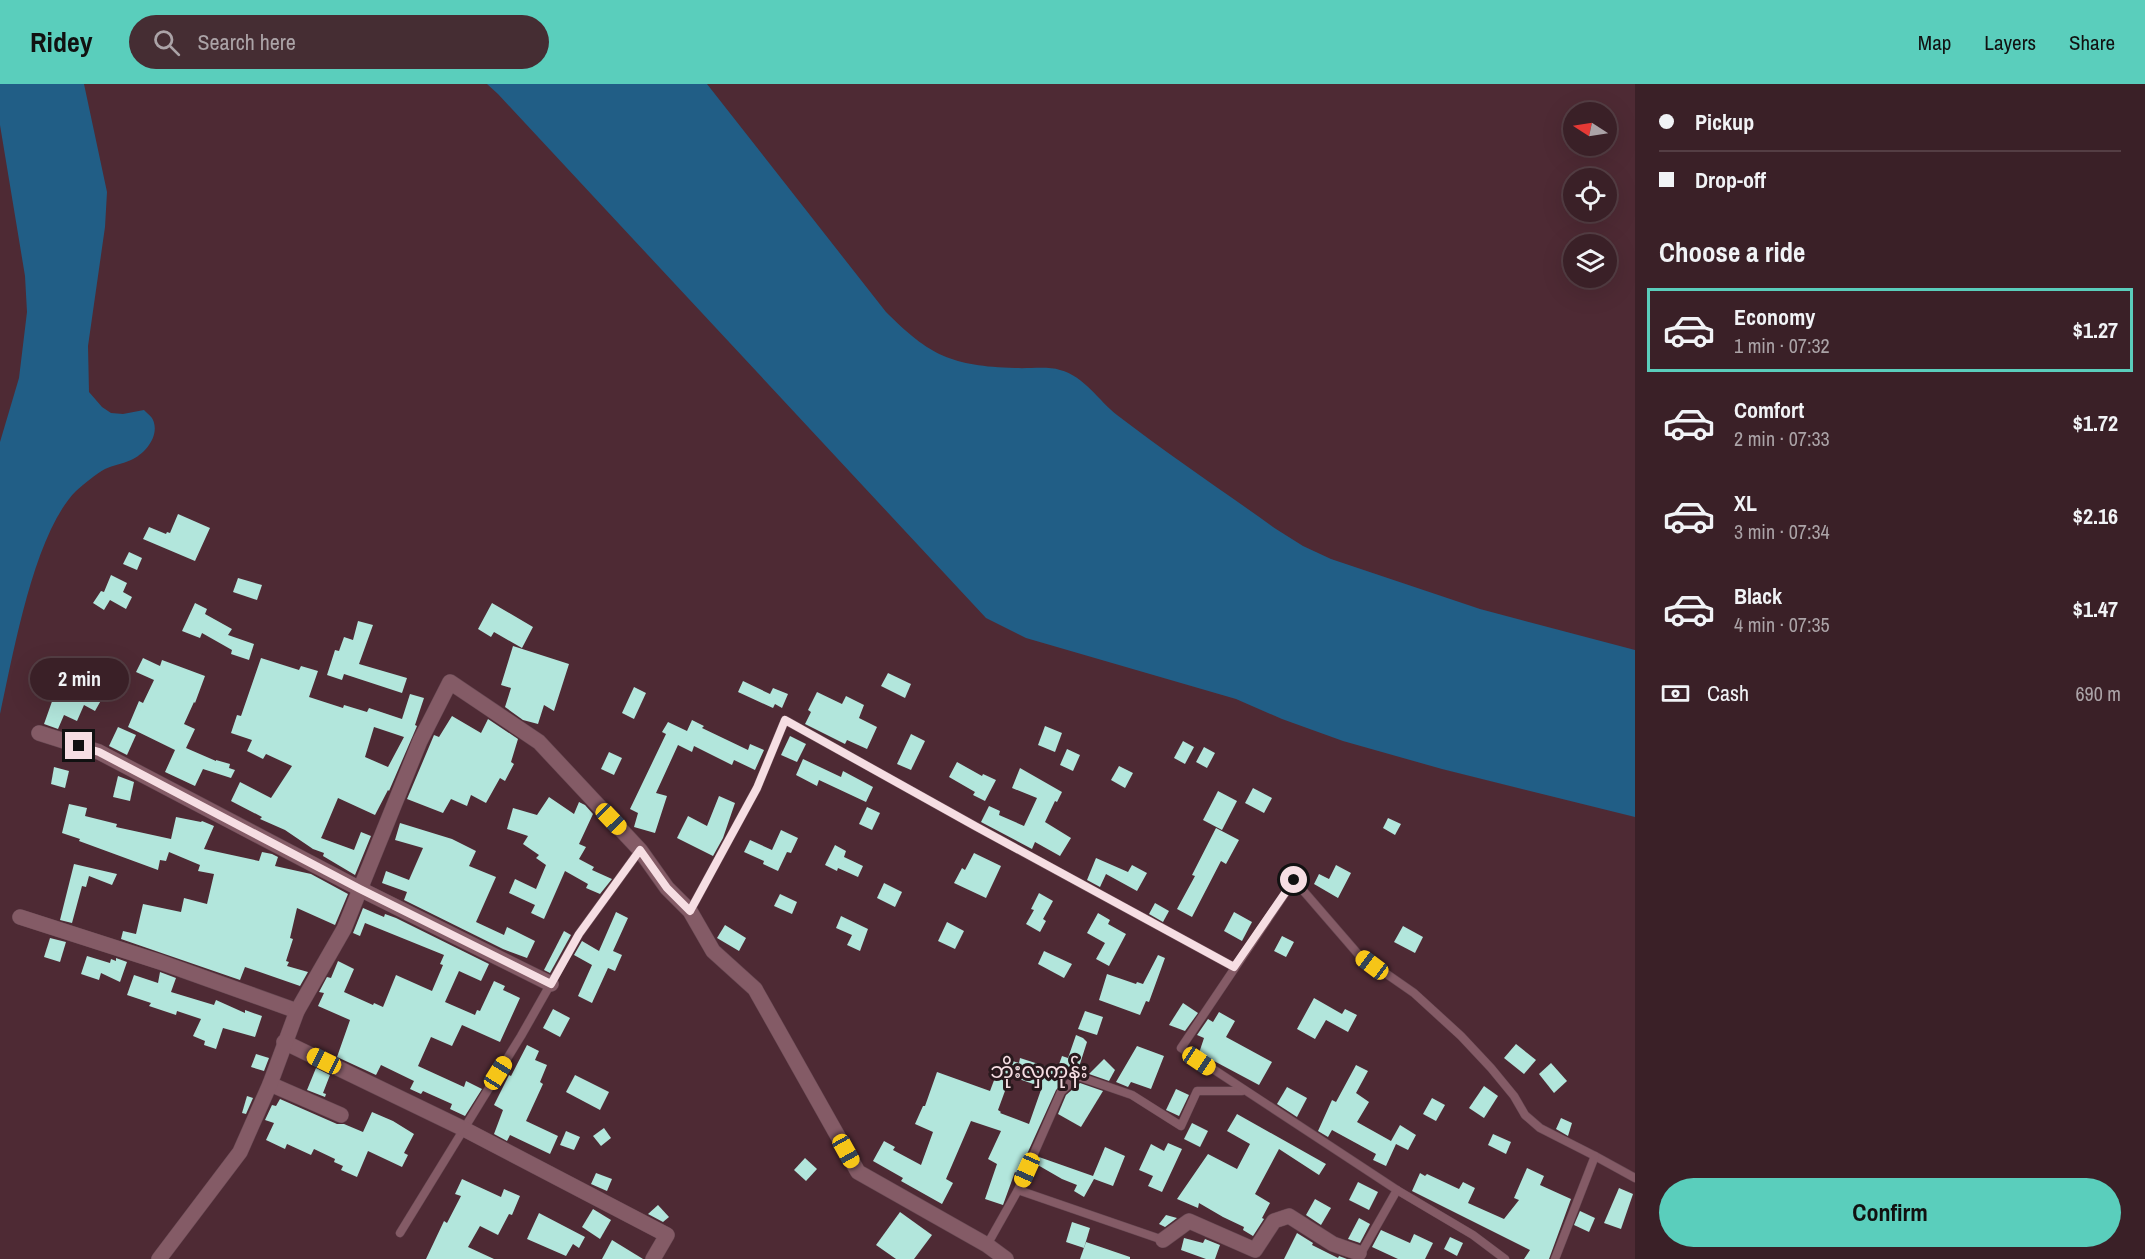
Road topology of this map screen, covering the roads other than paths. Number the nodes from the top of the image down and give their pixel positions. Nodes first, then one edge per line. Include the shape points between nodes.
1 (39, 733) dead end
2 (640, 850) junction
3 (360, 889) junction
4 (690, 911) junction
5 (20, 917) dead end
6 (1234, 967) junction
7 (551, 984) junction
8 (297, 1011) junction
9 (284, 1042) junction
10 (270, 1084) junction
11 (1244, 1091) junction
12 (341, 1115) dead end
13 (464, 1129) junction
14 (1595, 1156) junction
15 (1635, 1178) edge
16 (1018, 1190) junction
17 (1397, 1190) junction
18 (400, 1233) dead end
19 (1163, 1240) joint
20 (987, 1245) junction
21 (1360, 1256) edge
22 (159, 1259) edge
23 (653, 1259) edge
24 (1006, 1259) edge
25 (1505, 1259) edge
26 (1555, 1259) edge

1 - 3 street via 99,752
2 - 3 street via 539,742 450,682 420,741
2 - 4 street via 667,888
2 - 7 lane via 579,934
3 - 7 street
3 - 8 street via 344,929
4 - 6 lane via 757,788 785,720
4 - 20 street via 713,951 755,989 858,1172
5 - 8 street
6 - 11 lane via 1181,1048
6 - 14 lane via 1294,880 1358,954 1414,993 1461,1036 1540,1128
7 - 13 lane
8 - 9 street
9 - 10 street
9 - 13 street
10 - 12 street
10 - 22 street via 240,1152
11 - 16 lane via 1197,1091 1181,1126 1132,1095 1077,1076 1061,1092
11 - 17 lane
13 - 18 lane
13 - 23 street via 667,1235
14 - 15 lane
14 - 26 lane
16 - 19 lane
16 - 20 lane
17 - 21 lane
17 - 25 lane via 1473,1234
19 - 21 street via 1189,1221 1255,1250 1274,1221 1289,1216
20 - 24 street

